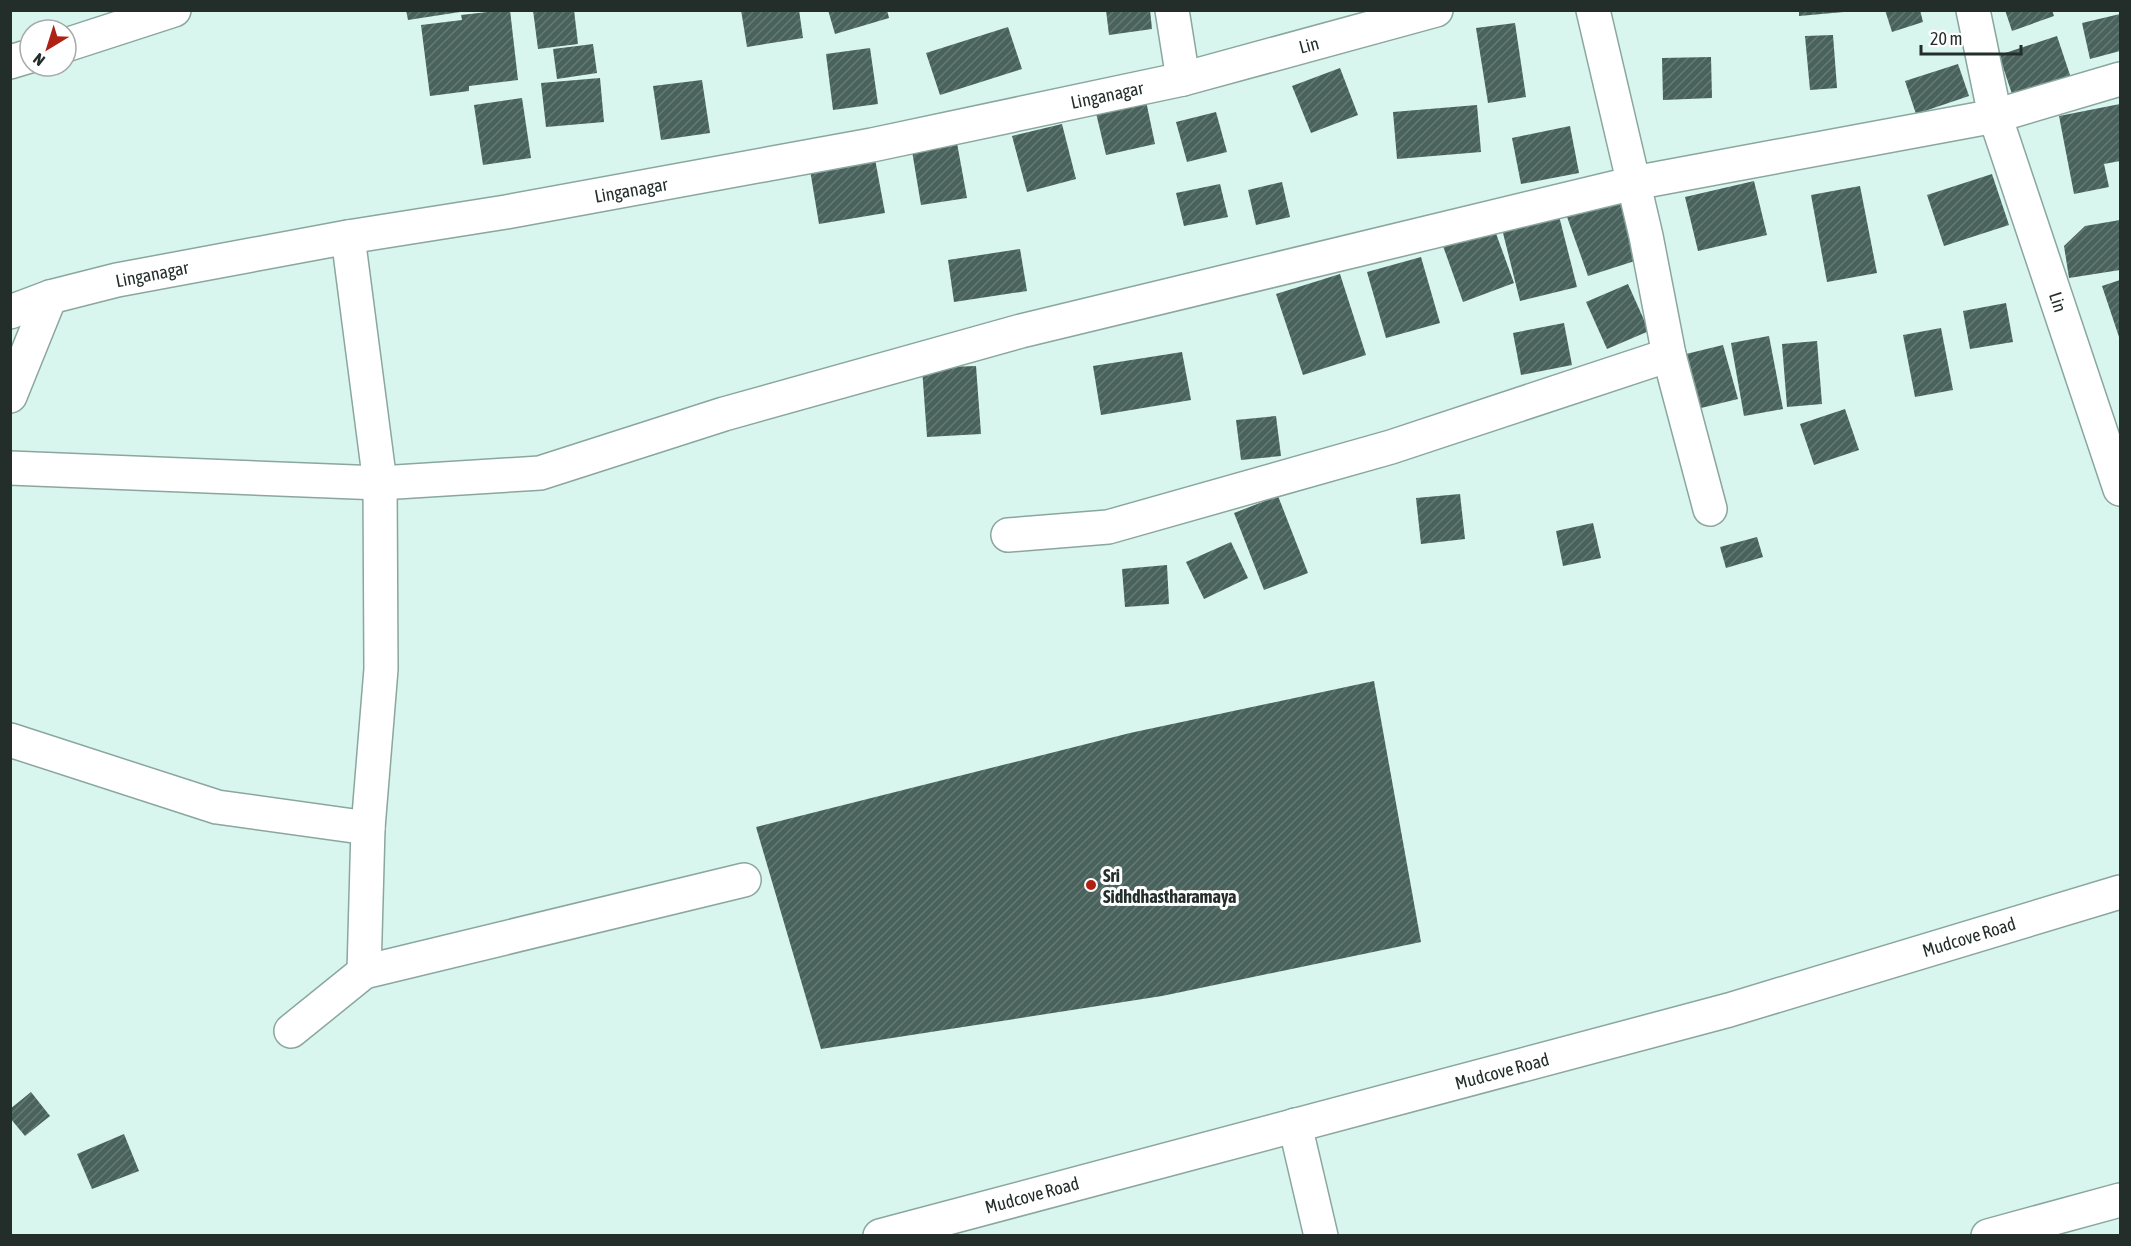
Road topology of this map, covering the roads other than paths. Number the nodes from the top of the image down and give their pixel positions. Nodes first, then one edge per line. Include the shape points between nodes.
1 (174, 10) edge
2 (1172, 10) edge
3 (1436, 10) edge
4 (1593, 10) edge
5 (1973, 10) edge
6 (78, 41) edge
7 (2121, 79) edge
8 (1183, 80) junction
9 (1995, 116) junction
10 (1634, 183) junction
11 (348, 237) junction
12 (50, 297) junction
13 (10, 312) edge
14 (1669, 355) junction
15 (10, 396) edge
16 (10, 468) edge
17 (380, 483) junction
18 (2121, 489) edge
19 (1710, 509) dead end
20 (1008, 535) dead end
21 (10, 740) edge
22 (368, 828) junction
23 (744, 880) dead end
24 (2121, 892) edge
25 (364, 972) junction
26 (291, 1030) dead end
27 (1295, 1125) junction
28 (2121, 1200) edge
29 (880, 1236) edge
30 (1321, 1236) edge
31 (1988, 1236) edge

1 - 6 street
2 - 8 street
3 - 8 street, Lin
4 - 10 street
5 - 9 street, Lin
7 - 9 street
8 - 11 street, Linganagar via 872,145 506,213
9 - 10 street
9 - 18 street, Lin
10 - 14 street
10 - 17 street via 1021,331 724,414 540,473
11 - 12 street, Linganagar via 117,280
11 - 17 street
12 - 13 street, Linganagar
12 - 15 street
14 - 19 street
14 - 20 street via 1391,447 1108,527
16 - 17 street
17 - 22 street via 381,669
21 - 22 street via 217,807
22 - 25 street
23 - 25 street
24 - 27 street, Mudcove Road via 1729,1010
25 - 26 street
27 - 29 street, Mudcove Road
27 - 30 street
28 - 31 street

